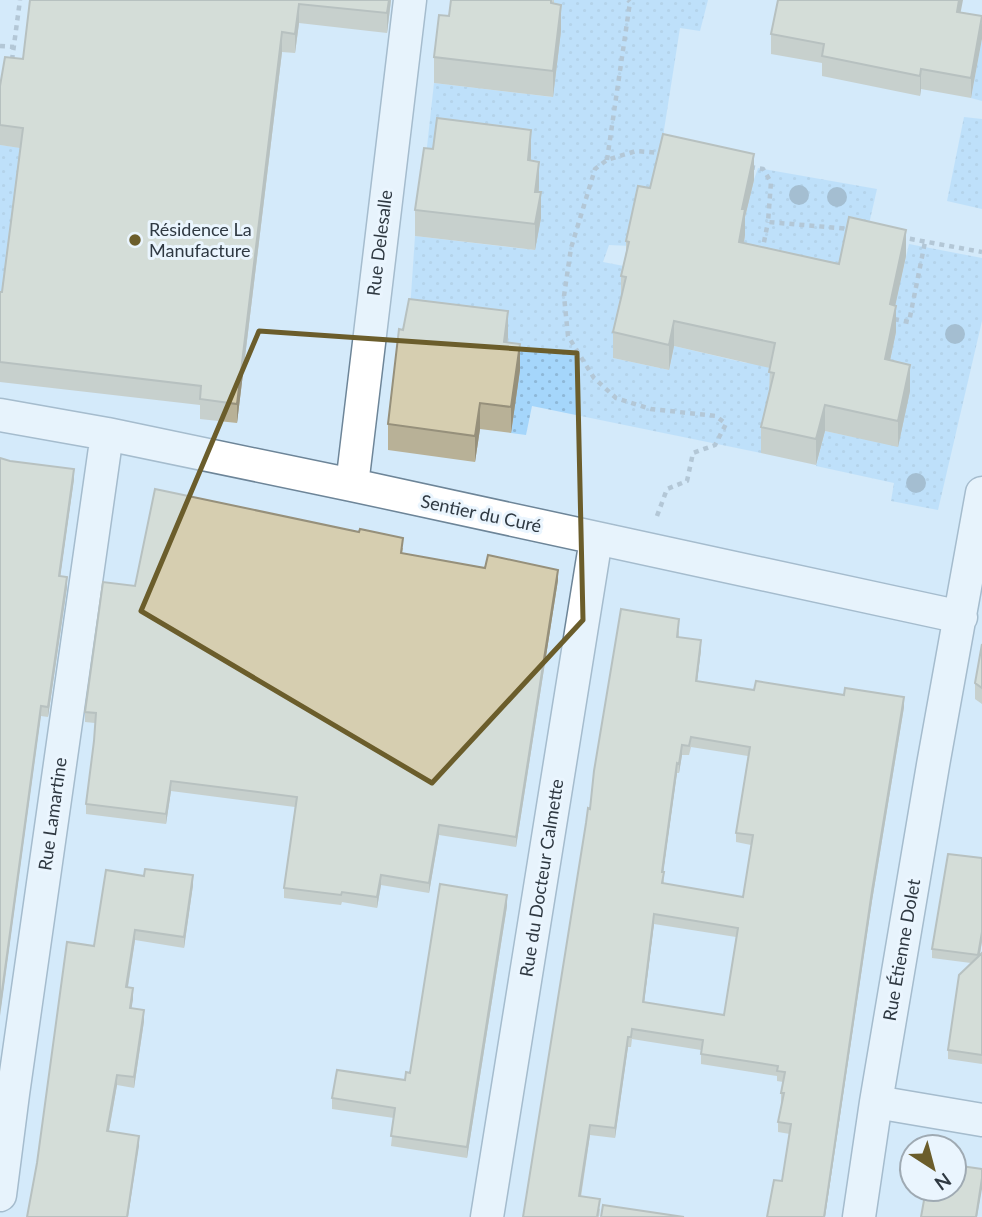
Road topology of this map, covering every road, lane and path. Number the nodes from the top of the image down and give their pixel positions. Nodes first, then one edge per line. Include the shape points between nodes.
1 (20, 0) edge
2 (410, 0) edge
3 (628, 0) edge
4 (0, 46) edge
5 (14, 47) junction
6 (12, 60) edge
7 (671, 154) edge
8 (607, 160) junction
9 (745, 166) edge
10 (768, 222) junction
11 (857, 230) edge
12 (898, 237) edge
13 (925, 242) junction
14 (982, 252) edge
15 (760, 263) edge
16 (892, 318) edge
17 (0, 415) edge
18 (107, 434) junction
19 (352, 485) junction
20 (982, 493) edge
21 (661, 506) dead end
22 (596, 539) junction
23 (961, 617) junction
24 (876, 1102) junction
25 (982, 1120) edge
26 (0, 1195) edge
27 (487, 1217) edge
28 (859, 1217) edge

1 - 5 path
2 - 19 street, Rue Delesalle
3 - 8 path
4 - 5 path
5 - 6 path
7 - 8 path via 636,151
8 - 21 path via 595,169 571,248 564,296 568,336 594,378 616,398 650,409 716,416 726,424 715,445 693,453 687,481 667,489
9 - 10 path via 763,169 771,182
10 - 11 path
10 - 15 path
12 - 13 path
13 - 14 path
13 - 16 path via 909,322
17 - 18 street, Sentier du Curé
18 - 19 street, Sentier du Curé
18 - 26 street, Rue Lamartine
19 - 22 street, Sentier du Curé
20 - 23 street, Rue Étienne Dolet
22 - 23 street, Sentier du Curé
22 - 27 street, Rue du Docteur Calmette
23 - 24 street, Rue Étienne Dolet
24 - 25 street
24 - 28 street, Rue Étienne Dolet

